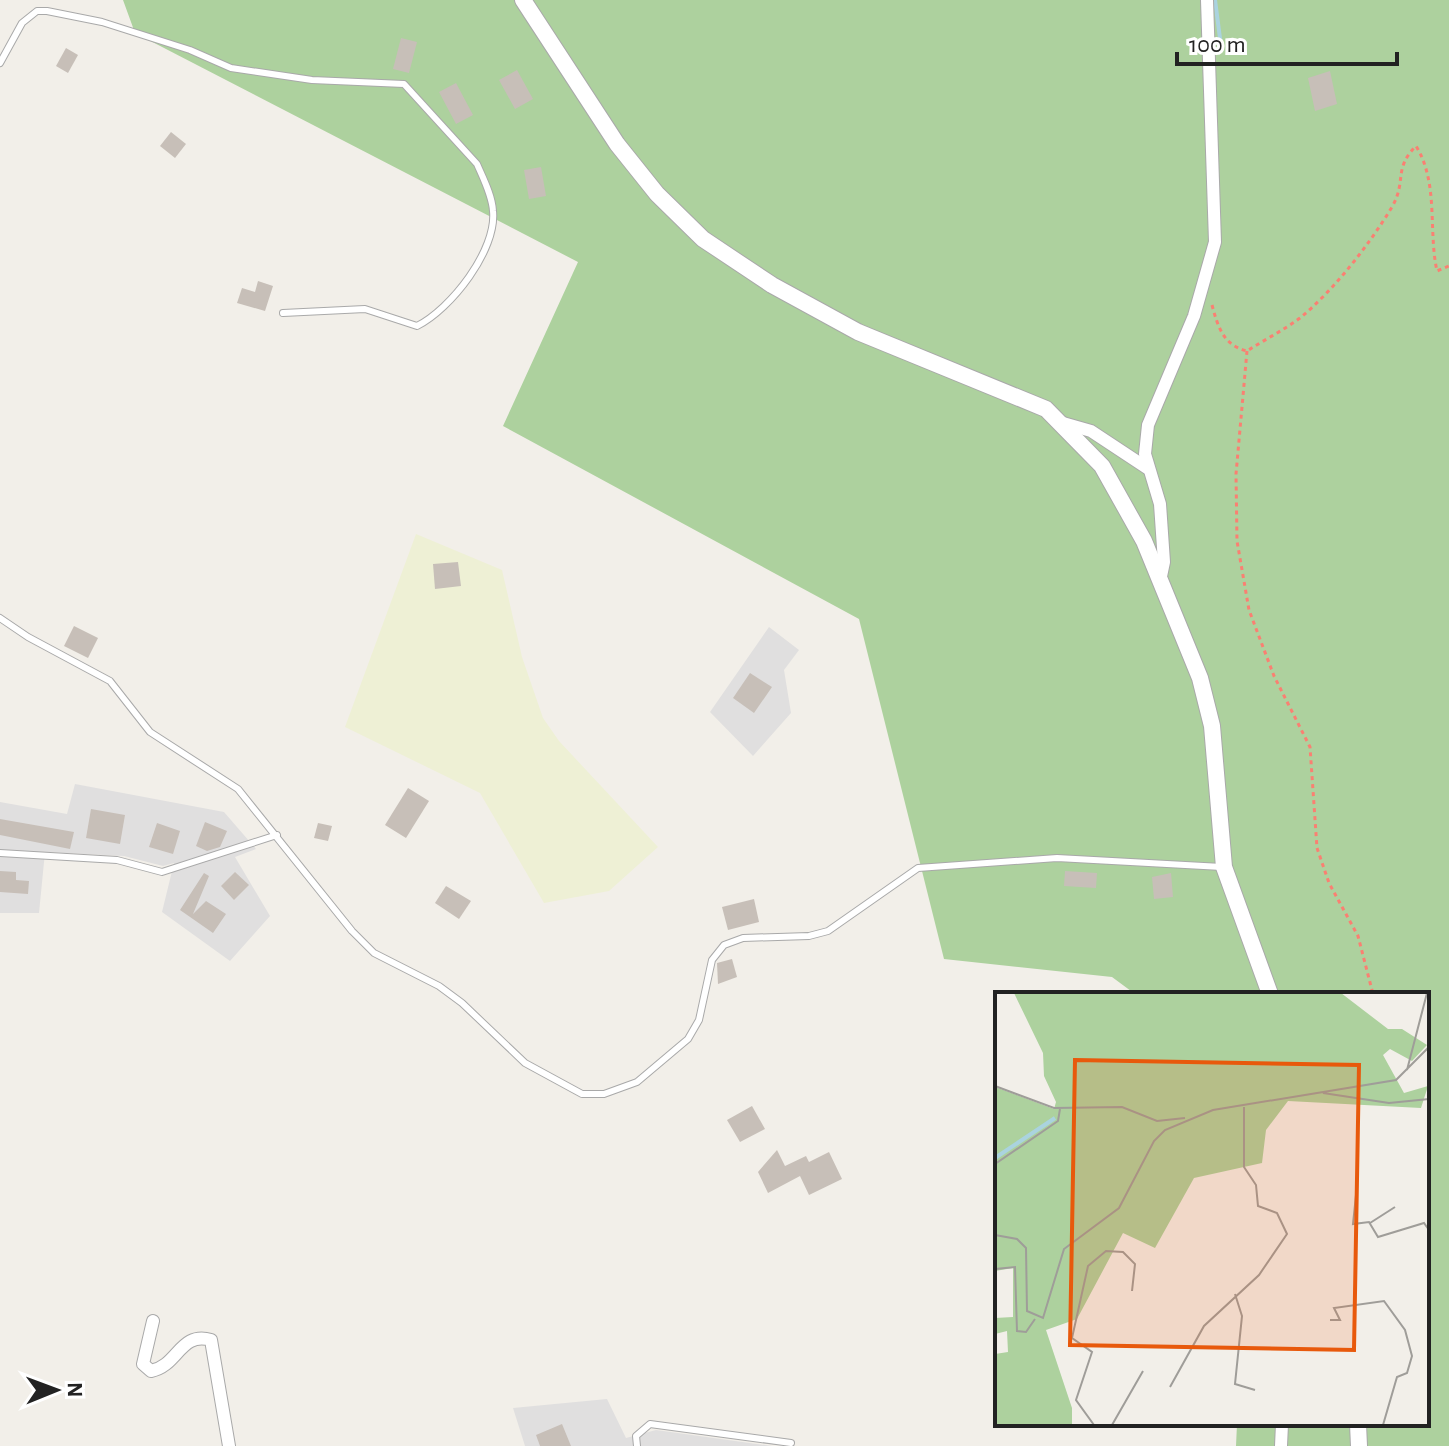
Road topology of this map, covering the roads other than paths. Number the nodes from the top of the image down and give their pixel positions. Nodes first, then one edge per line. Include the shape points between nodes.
1 (523, 0) edge
2 (1207, 0) edge
3 (0, 63) edge
4 (283, 313) dead end
5 (1063, 423) junction
6 (1147, 468) junction
7 (1160, 581) junction
8 (0, 618) edge
9 (277, 835) junction
10 (0, 853) edge
11 (1224, 867) junction
12 (1269, 992) edge
13 (153, 1321) dead end
14 (1282, 1426) edge
15 (1358, 1426) edge
16 (791, 1443) dead end
17 (229, 1446) edge
18 (637, 1446) edge
19 (1281, 1446) edge
20 (1359, 1446) edge

1 - 5 street via 617,144 703,239 858,332 1023,397
2 - 6 street via 1215,242 1194,316 1148,425
3 - 4 lane via 22,23 37,11 47,11 102,22 231,68 312,80 394,82 412,89 483,177 493,219 478,265 417,326 365,309
5 - 6 street via 1091,431
5 - 7 street via 1117,488
6 - 7 street via 1160,504
7 - 11 street via 1209,705
8 - 9 lane via 110,681 142,725 238,789
9 - 10 lane via 162,872 117,860
9 - 11 lane via 374,953 449,994 532,1068 592,1095 637,1082 688,1039 699,1020 712,960 724,945 743,938 809,936 840,927 918,868 1057,858
11 - 12 street
13 - 17 street via 143,1364 151,1371 163,1369 188,1340 211,1340
14 - 19 street
15 - 20 street
16 - 18 lane via 660,1424 643,1427

